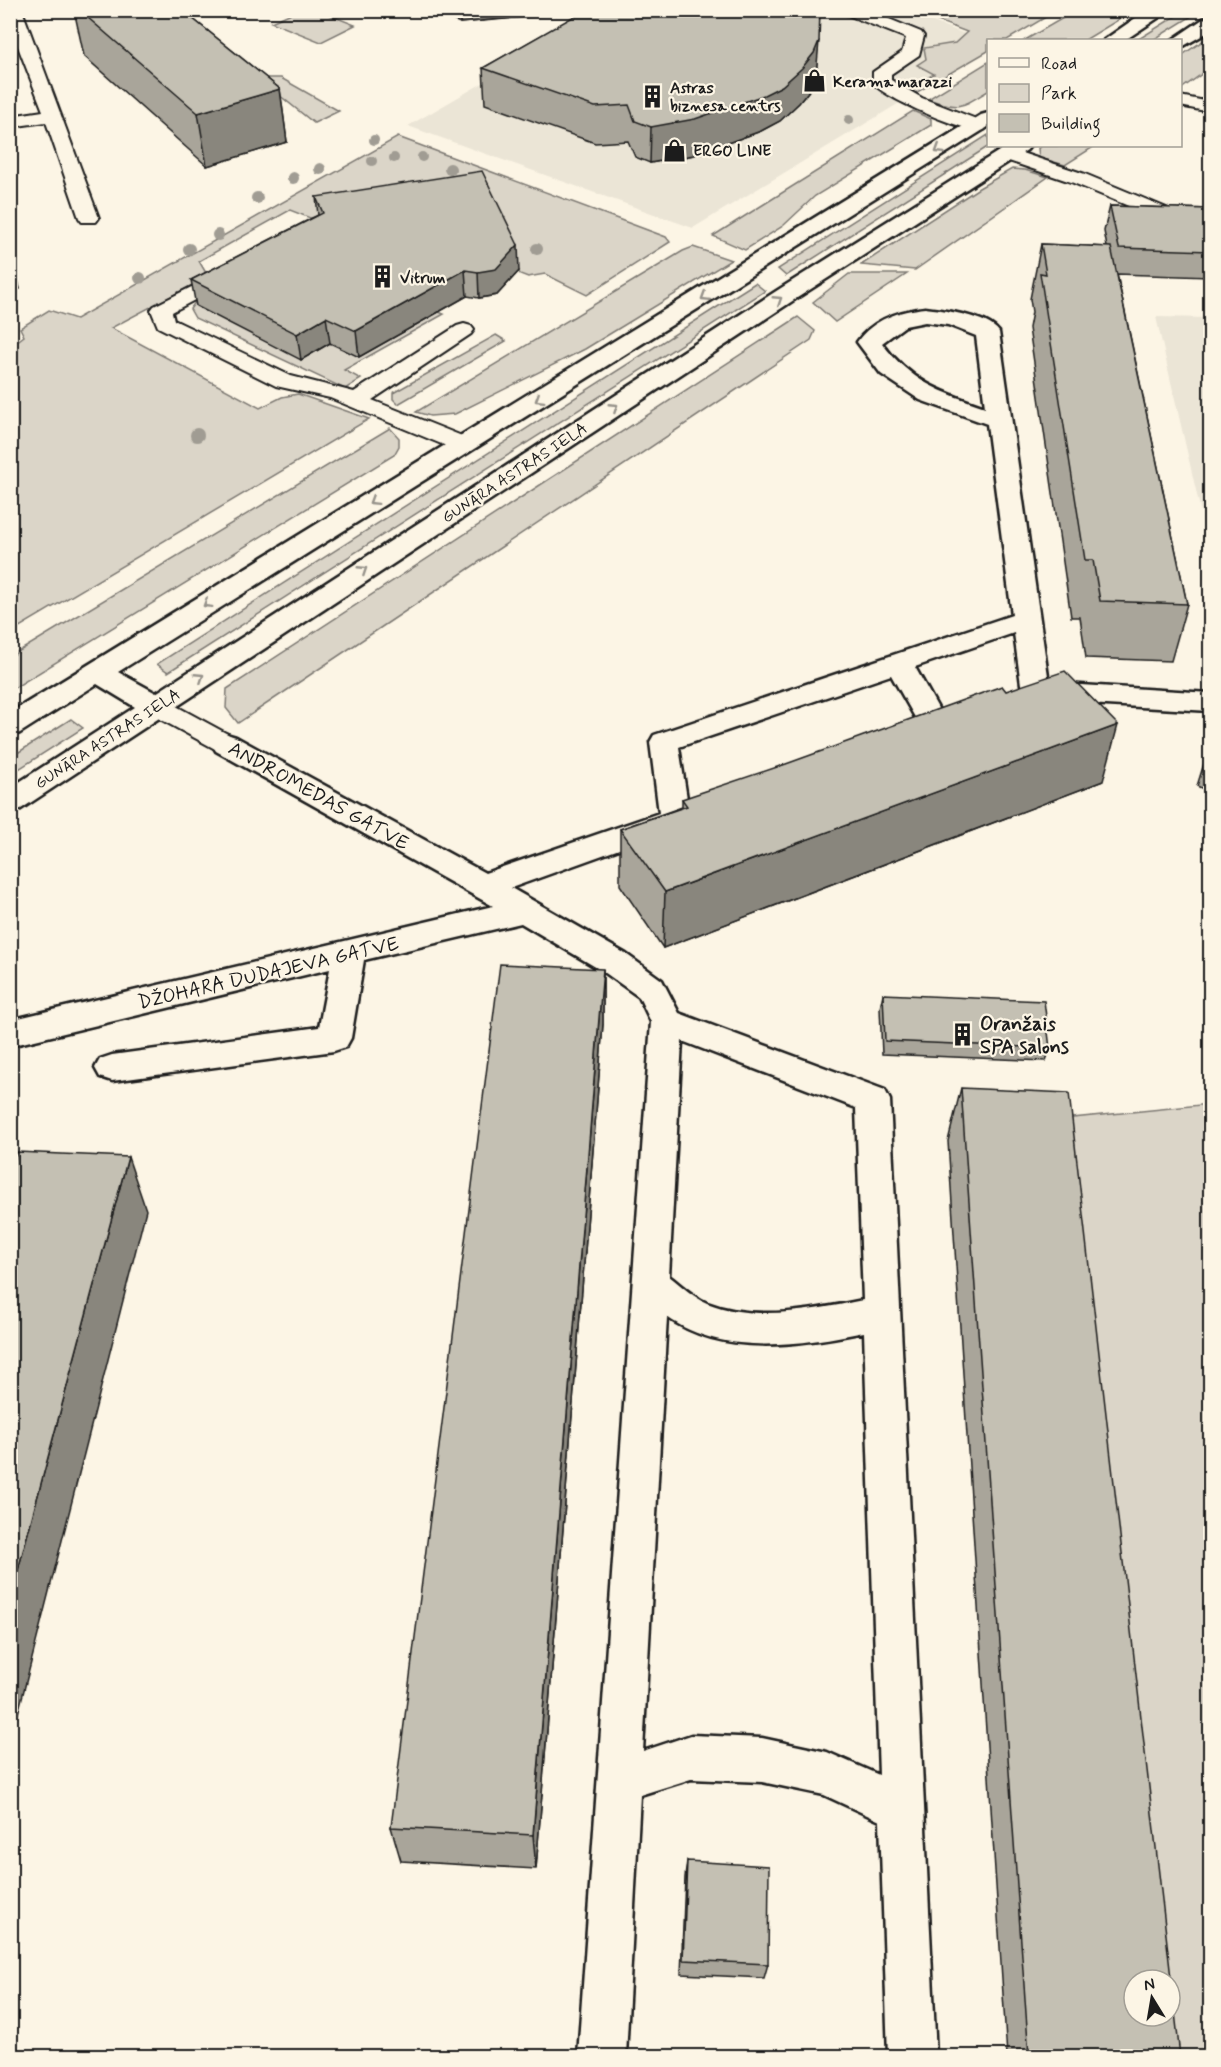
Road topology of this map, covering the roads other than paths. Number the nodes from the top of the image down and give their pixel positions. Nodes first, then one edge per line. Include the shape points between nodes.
1 (13, 10) edge
2 (851, 10) edge
3 (1161, 10) edge
4 (1210, 23) edge
5 (1115, 39) edge
6 (1182, 41) edge
7 (1182, 101) edge
8 (1210, 107) edge
9 (53, 115) junction
10 (10, 122) edge
11 (983, 122) edge
12 (1014, 150) edge
13 (89, 218) dead end
14 (1201, 229) edge
15 (246, 266) edge
16 (464, 330) dead end
17 (356, 401) junction
18 (999, 420) junction
19 (464, 445) junction
20 (1026, 620) junction
21 (899, 664) junction
22 (97, 672) junction
23 (1210, 702) edge
24 (156, 706) junction
25 (10, 726) edge
26 (935, 728) edge
27 (226, 744) joint
28 (10, 802) edge
29 (483, 886) junction
30 (525, 910) junction
31 (350, 952) junction
32 (667, 1022) junction
33 (10, 1033) edge
34 (112, 1068) dead end
35 (651, 1283) junction
36 (882, 1312) junction
37 (620, 1780) junction
38 (902, 1808) junction
39 (602, 2056) edge
40 (912, 2056) edge

1 - 9 lane
2 - 11 lane via 915,36 910,55 882,72 882,82 915,102
3 - 5 street
4 - 6 street
7 - 8 lane
9 - 10 lane
9 - 13 lane
11 -> 19 street
12 - 14 lane
24 -> 12 street, GUNĀRA ASTRAS IELA via 789,292
15 - 17 lane via 161,310 165,323 284,381
16 - 17 lane
17 - 19 lane
18 - 18 street via 987,332 957,319 918,314 883,327 868,342 890,369 928,395
18 - 20 street
19 -> 22 street
20 - 21 street
20 - 23 street via 1025,696
21 - 26 street
21 - 29 street via 664,742 687,814
22 - 24 street
22 - 25 street
24 - 27 lane, ANDROMEDAS GATVE
24 - 28 street, GUNĀRA ASTRAS IELA
27 - 29 street, ANDROMEDAS GATVE
29 - 30 street, ANDROMEDAS GATVE
30 - 31 street, DŽOHARA DUDAJEVA GATVE
30 - 32 street, ANDROMEDAS GATVE via 651,989
31 - 33 street, DŽOHARA DUDAJEVA GATVE
31 - 34 street via 334,1038
32 - 35 street
32 - 36 street via 873,1100
35 - 36 street via 698,1316 760,1329 817,1326
35 - 37 street
36 - 38 street
37 - 38 street via 691,1757 762,1760 827,1774
37 - 39 street
38 - 40 street

